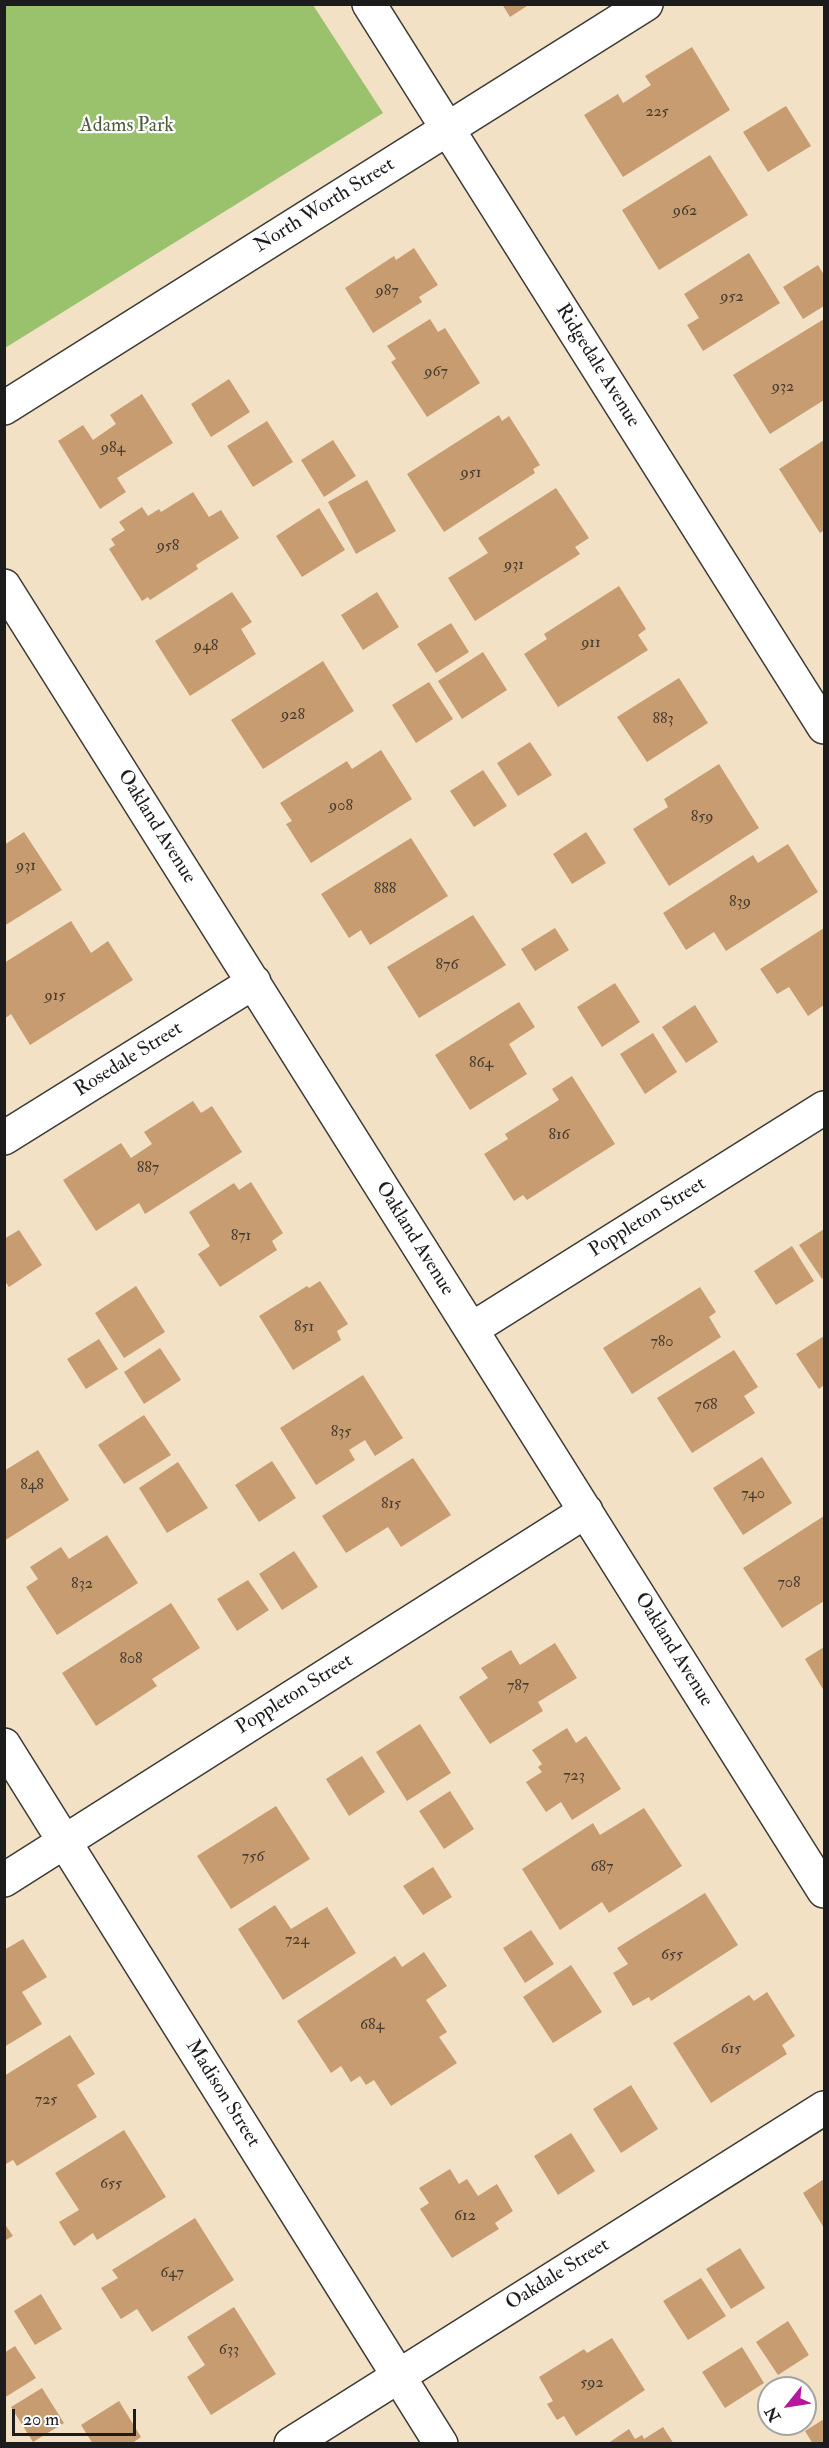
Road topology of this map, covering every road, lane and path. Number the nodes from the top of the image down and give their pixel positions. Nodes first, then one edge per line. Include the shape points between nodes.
1 (369, 4) edge
2 (646, 4) edge
3 (447, 129) junction
4 (4, 408) edge
5 (4, 586) edge
6 (825, 727) edge
7 (254, 982) junction
8 (825, 1108) edge
9 (4, 1138) edge
10 (472, 1329) junction
11 (586, 1511) junction
12 (4, 1745) edge
13 (65, 1841) junction
14 (4, 1880) edge
15 (825, 1891) edge
16 (825, 2108) edge
17 (399, 2376) junction
18 (291, 2444) edge
19 (441, 2444) edge

1 - 3 street, Ridgedale Avenue
2 - 3 street, North Worth Street
3 - 4 street, North Worth Street
3 - 6 street, Ridgedale Avenue
5 - 7 street, Oakland Avenue
7 - 9 street, Rosedale Street
7 - 10 street, Oakland Avenue
8 - 10 street, Poppleton Street
10 - 11 street, Oakland Avenue
11 - 13 street, Poppleton Street
11 - 15 street, Oakland Avenue
12 - 13 street, Madison Street
13 - 14 street, Poppleton Street
13 - 17 street, Madison Street
16 - 17 street, Oakdale Street
17 - 18 street, Oakdale Street
17 - 19 street, Madison Street

